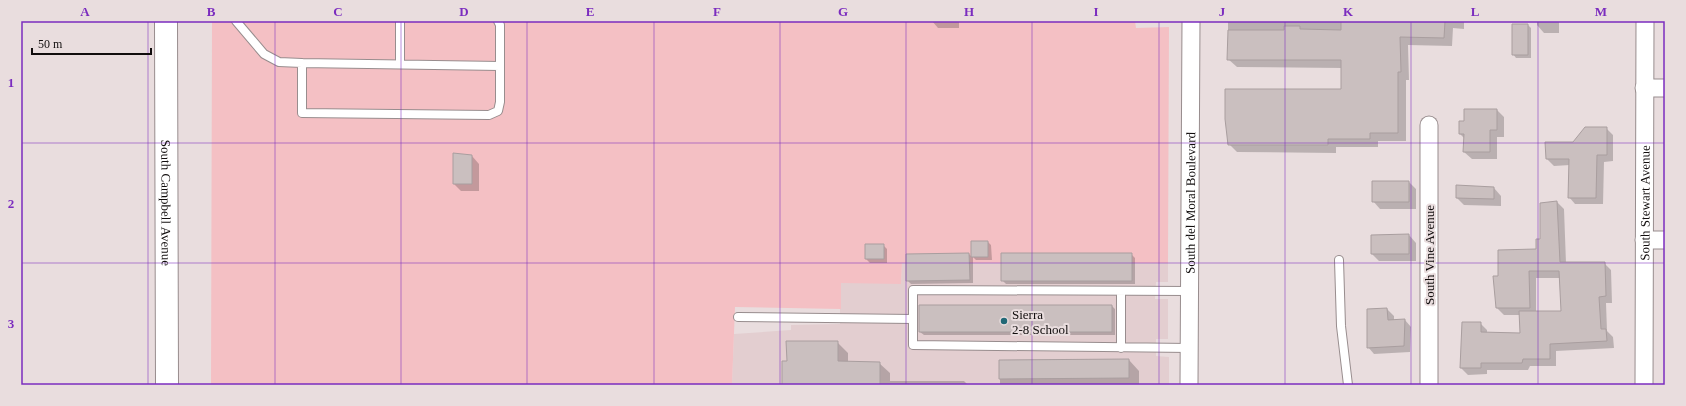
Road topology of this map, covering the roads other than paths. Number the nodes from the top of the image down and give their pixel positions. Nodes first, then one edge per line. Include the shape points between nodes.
1 (166, 21) edge
2 (236, 21) edge
3 (400, 21) edge
4 (498, 21) edge
5 (1191, 21) edge
6 (1645, 21) edge
7 (302, 63) junction
8 (400, 64) junction
9 (500, 66) junction
10 (1644, 88) junction
11 (1665, 88) edge
12 (1429, 125) dead end
13 (1644, 240) junction
14 (1665, 240) edge
15 (1339, 260) dead end
16 (1121, 291) junction
17 (1190, 291) junction
18 (738, 317) dead end
19 (913, 319) junction
20 (1122, 348) junction
21 (1190, 348) junction
22 (167, 385) edge
23 (1190, 385) edge
24 (1348, 385) edge
25 (1429, 385) edge
26 (1644, 385) edge

1 - 22 main road, South Campbell Avenue
2 - 7 lane via 264,54 279,62
3 - 8 lane
4 - 9 lane
5 - 17 street, South del Moral Boulevard
6 - 10 street, South Stewart Avenue
7 - 8 lane
7 - 9 lane via 302,113 489,115 498,111
8 - 9 lane
10 - 11 street
10 - 13 street, South Stewart Avenue
12 - 25 street, South Vine Avenue
13 - 14 street
13 - 26 street, South Stewart Avenue
15 - 24 lane via 1341,326
16 - 17 lane
16 - 19 lane via 913,290
16 - 20 lane
17 - 21 street, South del Moral Boulevard
18 - 19 lane
19 - 20 lane via 913,345
20 - 21 lane
21 - 23 street, South del Moral Boulevard

